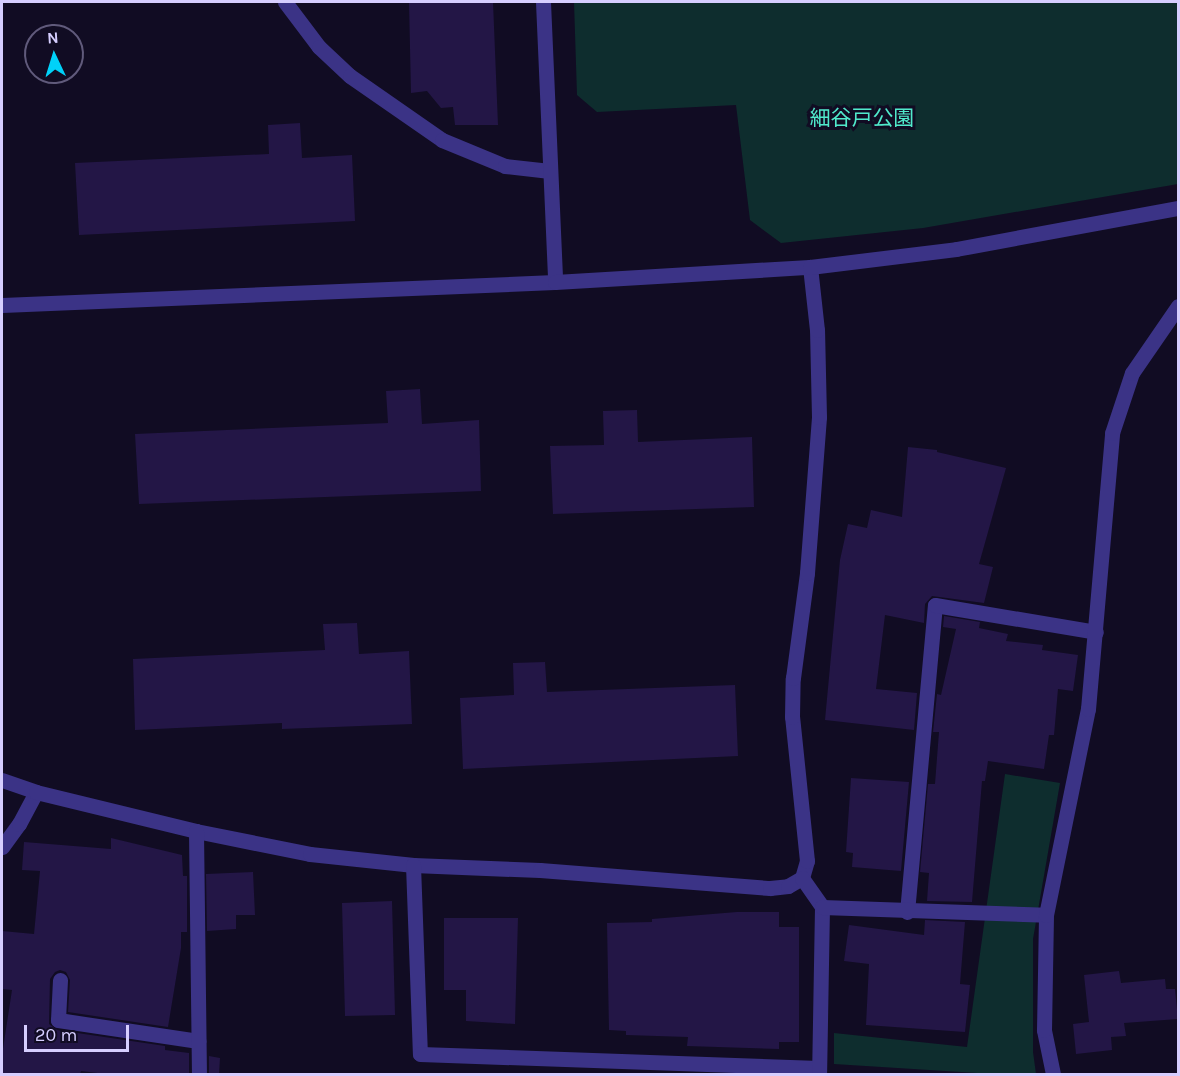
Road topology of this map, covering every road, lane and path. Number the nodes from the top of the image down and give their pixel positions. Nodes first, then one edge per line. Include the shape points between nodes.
1 (285, 2) edge
2 (543, 2) edge
3 (550, 171) junction
4 (1179, 208) edge
5 (810, 267) junction
6 (555, 282) junction
7 (2, 305) edge
8 (1179, 306) edge
9 (1096, 632) junction
10 (2, 780) edge
11 (36, 792) junction
12 (196, 831) junction
13 (2, 847) edge
14 (413, 865) junction
15 (802, 878) junction
16 (822, 907) junction
17 (907, 912) junction
18 (1046, 915) junction
19 (60, 980) dead end
20 (198, 1041) junction
21 (819, 1071) edge
22 (199, 1074) edge
23 (1053, 1074) edge

1 - 3 street via 319,47 350,76 442,140 505,166
2 - 3 street
3 - 6 street
4 - 5 street via 956,249
5 - 6 street
5 - 15 street via 817,330 819,417 792,717 807,861
6 - 7 street
8 - 9 street via 1132,373 1112,434
9 - 17 street via 935,605
9 - 18 street via 1088,709
10 - 11 street
11 - 12 street
11 - 13 street
12 - 14 street via 310,854
12 - 20 street
14 - 15 street via 540,870 770,888 788,886
14 - 21 street via 420,1054
15 - 16 street
16 - 17 street
16 - 21 street
17 - 18 street
18 - 23 street via 1044,1030
19 - 20 street via 58,1020
20 - 22 street

